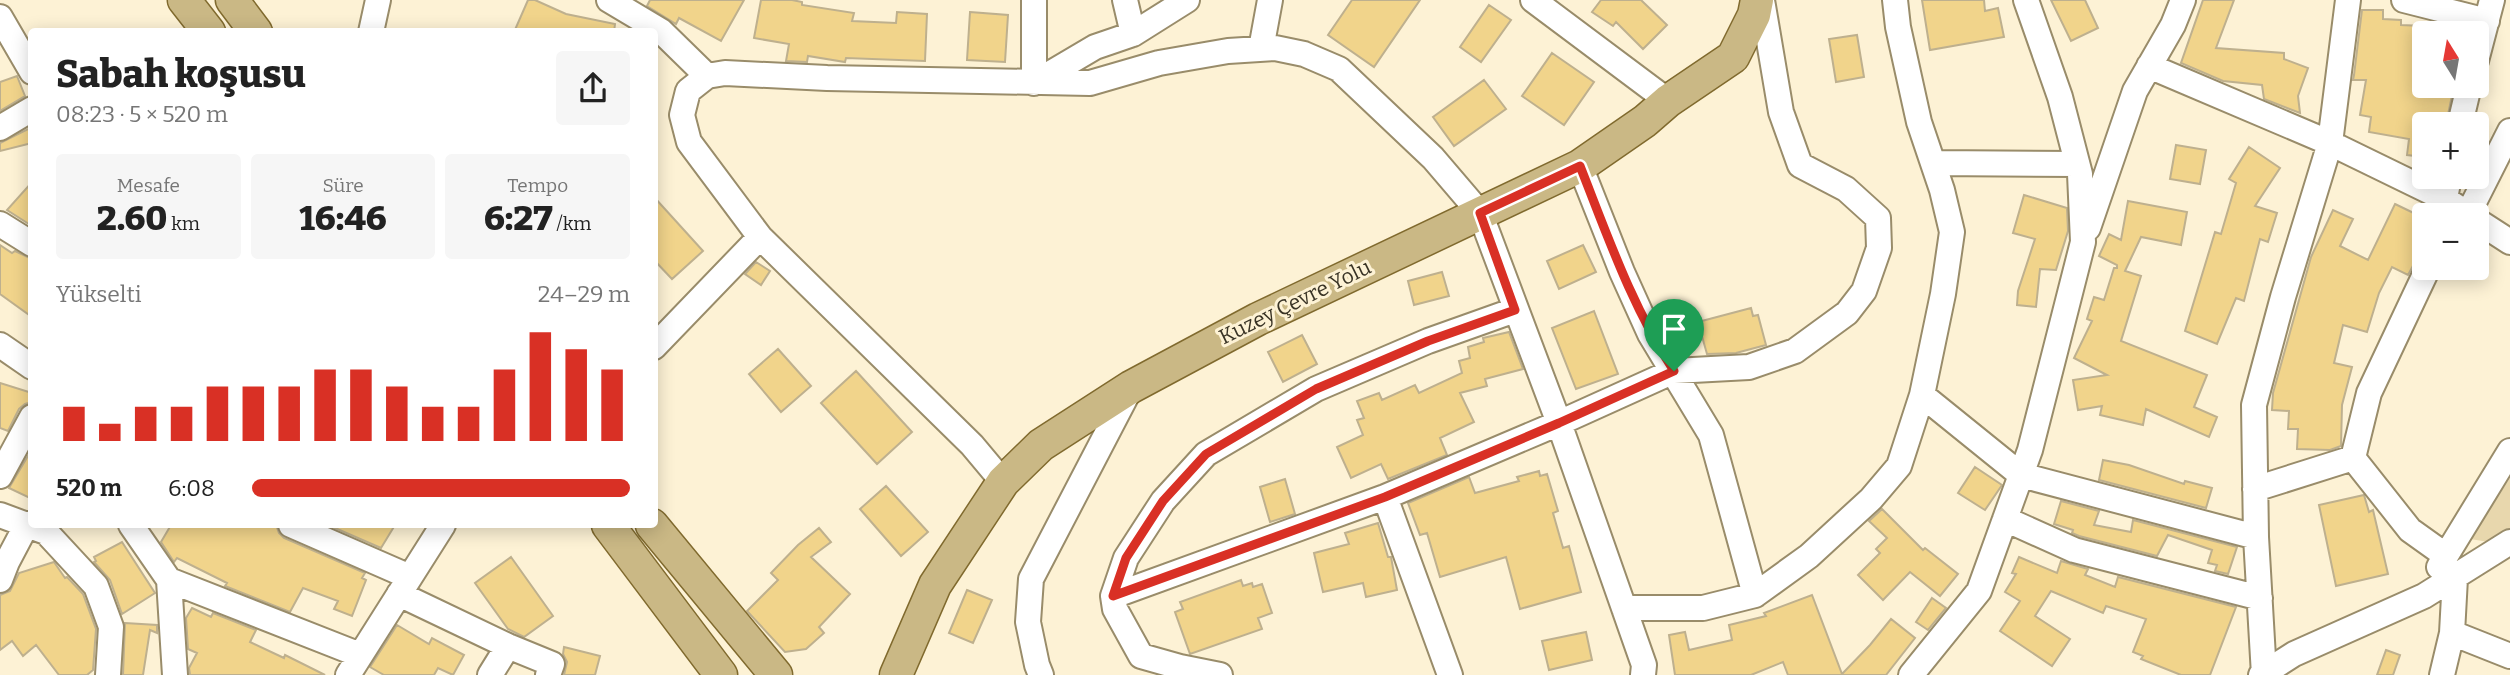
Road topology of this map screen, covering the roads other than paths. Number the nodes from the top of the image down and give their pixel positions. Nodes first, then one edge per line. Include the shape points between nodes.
1 (184, 0) edge
2 (232, 0) edge
3 (378, 0) edge
4 (610, 0) edge
5 (1034, 0) edge
6 (1125, 0) edge
7 (1187, 0) edge
8 (1270, 0) edge
9 (1533, 0) edge
10 (1760, 0) edge
11 (1895, 0) edge
12 (2026, 0) edge
13 (2183, 0) edge
14 (2348, 0) edge
15 (2404, 0) edge
16 (2490, 10) edge
17 (2, 23) edge
18 (206, 28) edge
19 (253, 28) edge
20 (372, 28) edge
21 (656, 28) edge
22 (658, 29) edge
23 (1133, 34) junction
24 (1261, 49) junction
25 (28, 65) edge
26 (2149, 66) junction
27 (707, 76) junction
28 (1034, 83) junction
29 (1668, 101) junction
30 (28, 111) edge
31 (0, 128) edge
32 (2510, 131) edge
33 (2330, 143) junction
34 (1933, 163) junction
35 (2077, 164) junction
36 (1580, 166) junction
37 (2445, 197) edge
38 (2474, 203) edge
39 (1480, 213) junction
40 (0, 224) edge
41 (2489, 228) edge
42 (760, 237) junction
43 (28, 242) edge
44 (2083, 242) junction
45 (2510, 242) edge
46 (2422, 280) edge
47 (1515, 310) junction
48 (658, 342) edge
49 (0, 345) edge
50 (28, 364) edge
51 (1674, 371) junction
52 (1131, 387) junction
53 (1922, 395) junction
54 (1559, 423) junction
55 (28, 425) edge
56 (15, 450) edge
57 (2510, 451) edge
58 (2353, 458) junction
59 (2021, 475) junction
60 (0, 476) edge
61 (1003, 482) junction
62 (2255, 489) junction
63 (1385, 497) junction
64 (0, 515) edge
65 (2005, 519) junction
66 (27, 524) joint
67 (36, 528) edge
68 (133, 528) edge
69 (296, 528) edge
70 (441, 528) edge
71 (610, 528) edge
72 (654, 528) edge
73 (2256, 537) junction
74 (2510, 542) edge
75 (2445, 555) junction
76 (2455, 578) junction
77 (0, 580) edge
78 (169, 580) junction
79 (405, 585) junction
80 (1755, 595) junction
81 (1113, 596) junction
82 (2424, 596) junction
83 (2260, 598) junction
84 (1624, 608) junction
85 (2452, 633) junction
86 (508, 646) junction
87 (2510, 656) edge
88 (354, 665) edge
89 (2263, 674) edge
90 (108, 675) edge
91 (175, 675) edge
92 (490, 675) edge
93 (548, 675) edge
94 (721, 675) edge
95 (776, 675) edge
96 (896, 675) edge
97 (1041, 675) edge
98 (1216, 675) edge
99 (1450, 675) edge
100 (1643, 675) edge
101 (1911, 675) edge
102 (2441, 675) edge

1 - 18 main road
2 - 19 main road
3 - 20 street
4 - 21 street
5 - 28 street
6 - 23 street
7 - 23 street
8 - 24 street
9 - 29 street
10 - 29 main road, Kuzey Çevre Yolu via 1733,57
10 - 51 street via 1781,113 1800,165 1846,189 1878,218 1879,248 1864,291 1847,313 1794,351 1749,368
11 - 34 street via 1919,122
12 - 35 street via 2060,97
13 - 26 street
14 - 33 street
15 - 16 street
17 - 25 street
22 - 27 street
23 - 28 street via 1095,47
24 - 28 street via 1159,63 1090,83
24 - 39 street via 1304,54 1339,69 1433,158
26 - 33 street
26 - 44 street via 2135,91
27 - 28 street
27 - 42 street via 688,91 682,115 689,142
29 - 36 main road, Kuzey Çevre Yolu
30 - 31 street
32 - 38 street
33 - 37 street
33 - 62 street via 2254,405
34 - 35 street
34 - 53 street via 1952,232
35 - 44 street
36 - 39 main road, Kuzey Çevre Yolu
36 - 51 street via 1650,334
39 - 47 street
39 - 52 main road, Kuzey Çevre Yolu via 1258,319
40 - 43 street
41 - 45 street
42 - 48 street
42 - 61 street via 972,445
44 - 59 street
46 - 58 street via 2369,393
47 - 54 street
47 - 81 street via 1316,389 1206,454 1155,513 1126,558
49 - 50 street
51 - 54 street
51 - 80 street via 1711,435
52 - 61 main road, Kuzey Çevre Yolu via 1041,445
52 - 97 street via 1031,579 1027,622
53 - 59 street
53 - 80 street via 1899,466 1871,499 1809,556
54 - 63 street
54 - 84 street
55 - 56 street
56 - 60 street
57 - 75 street
58 - 62 street
58 - 75 street via 2410,530
59 - 65 street
59 - 73 street
61 - 96 main road, Kuzey Çevre Yolu via 935,585
62 - 73 street
63 - 81 street
63 - 99 street
64 - 66 street
65 - 83 street via 2074,550
65 - 101 street via 1979,591
66 - 77 street
67 - 90 street via 46,532 96,586 111,627
68 - 78 street
69 - 79 street
70 - 79 street
71 - 94 main road
72 - 95 main road
73 - 83 street
74 - 76 street
75 - 82 street
76 - 82 street
76 - 85 street
78 - 88 street
78 - 91 street
79 - 86 street
79 - 88 street
80 - 84 street via 1703,608
81 - 98 street via 1115,609 1141,656
82 - 89 street via 2294,654
83 - 89 street
84 - 100 street via 1644,665
85 - 87 street
85 - 102 street
86 - 92 street
86 - 93 street via 552,664

